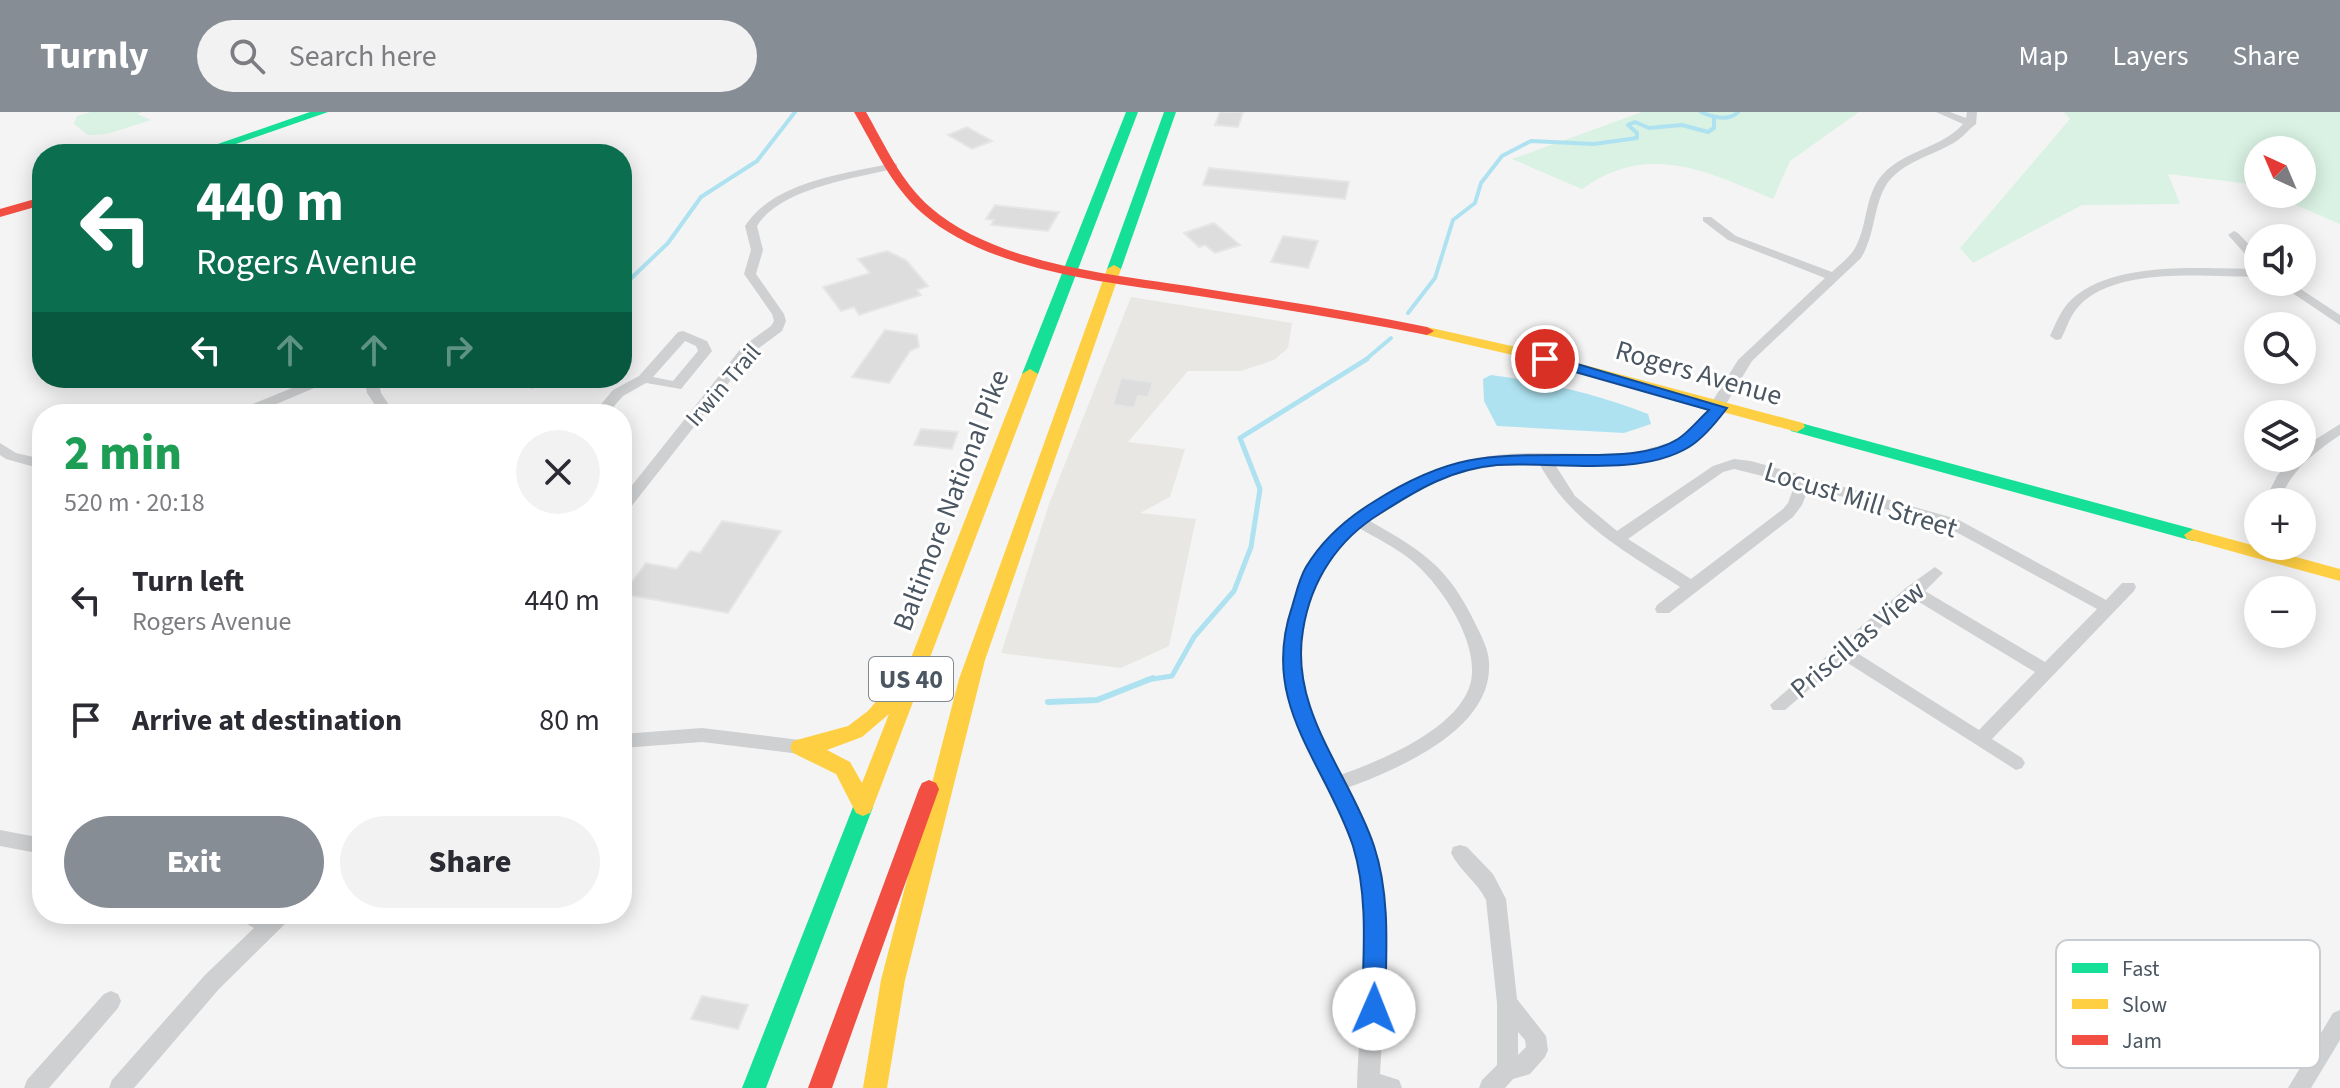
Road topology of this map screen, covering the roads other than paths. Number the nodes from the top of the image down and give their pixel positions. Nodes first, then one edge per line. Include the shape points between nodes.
1 (322, 112) edge
2 (860, 112) edge
3 (1132, 112) edge
4 (1170, 112) edge
5 (1941, 112) edge
6 (1972, 118) edge
7 (225, 144) edge
8 (893, 166) junction
9 (32, 204) edge
10 (0, 213) edge
11 (1707, 219) dead end
12 (2234, 235) dead end
13 (2244, 246) edge
14 (1070, 270) junction
15 (2244, 273) edge
16 (1834, 277) junction
17 (1112, 278) junction
18 (2303, 296) edge
19 (2340, 321) edge
20 (2056, 336) dead end
21 (644, 379) dead end
22 (632, 385) edge
23 (302, 388) edge
24 (627, 388) edge
25 (265, 404) edge
26 (609, 404) edge
27 (1720, 408) junction
28 (2340, 428) edge
29 (2316, 445) edge
30 (0, 448) edge
31 (1544, 458) junction
32 (32, 461) edge
33 (1804, 480) junction
34 (632, 495) edge
35 (1357, 520) junction
36 (1618, 538) junction
37 (2244, 545) edge
38 (2295, 560) edge
39 (1935, 573) dead end
40 (2340, 575) edge
41 (1692, 587) junction
42 (2128, 587) dead end
43 (1913, 591) junction
44 (2108, 608) junction
45 (1663, 609) dead end
46 (1843, 652) junction
47 (919, 657) junction
48 (976, 659) junction
49 (2045, 670) junction
50 (1779, 705) dead end
51 (632, 740) edge
52 (1980, 740) junction
53 (800, 747) junction
54 (2016, 763) dead end
55 (1334, 785) junction
56 (863, 804) junction
57 (0, 838) edge
58 (32, 844) edge
59 (1460, 853) dead end
60 (271, 924) edge
61 (111, 1001) dead end
62 (1507, 1003) junction
63 (2340, 1020) edge
64 (2320, 1053) edge
65 (2311, 1068) edge
66 (1508, 1069) junction
67 (1368, 1085) edge
68 (35, 1088) edge
69 (120, 1088) edge
70 (754, 1088) edge
71 (820, 1088) edge
72 (875, 1088) edge
73 (1391, 1088) edge
74 (1490, 1088) edge
75 (2299, 1088) edge

1 - 7 main road
2 - 8 main road, Rogers Avenue
3 - 14 main road, Baltimore National Pike / US 40
4 - 17 main road, US 40
5 - 6 street
6 - 16 street via 1959,136 1887,175 1873,198 1864,245
8 - 14 main road, Rogers Avenue via 920,204 960,233
8 - 34 street, Irwin Trail via 803,190 754,220 750,230 757,249 750,274 778,314 777,328 747,350
9 - 10 main road
11 - 16 street via 1732,238
12 - 13 street
14 - 17 main road, Rogers Avenue
14 - 47 main road, Baltimore National Pike / US 40
15 - 20 street via 2145,276 2103,285 2077,301
16 - 27 street via 1747,358
17 - 27 main road, Rogers Avenue via 1420,329
17 - 48 main road, US 40
18 - 19 street
21 - 22 street
23 - 25 street
24 - 26 street
27 - 31 street via 1684,443 1649,455
27 - 37 main road, Rogers Avenue
28 - 29 street
30 - 32 street
31 - 35 street via 1453,468 1394,494
31 - 36 street via 1562,493
33 - 36 street, Locust Mill Street via 1751,466 1724,466
33 - 41 street via 1788,513
33 - 44 street, Locust Mill Street via 1952,523
35 - 55 street via 1313,571 1301,599 1291,650 1308,732
35 - 55 street via 1402,545 1433,572 1464,617 1481,665 1474,698 1460,717 1378,771
36 - 41 street
38 - 40 main road, Rogers Avenue
39 - 43 street, Priscillas View
41 - 45 street
42 - 44 street
43 - 46 street, Priscillas View
43 - 49 street
44 - 49 street
46 - 50 street, Priscillas View
46 - 52 street
47 - 53 main road via 869,727 839,742
47 - 56 main road, Baltimore National Pike / US 40
48 - 71 main road, US 40
48 - 72 main road via 963,726 892,982
49 - 52 street
51 - 53 street via 702,735
52 - 54 street
53 - 56 main road via 845,768
55 - 67 street via 1363,846 1375,909
56 - 70 main road, Baltimore National Pike / US 40
57 - 58 street
59 - 62 street via 1496,899
60 - 69 street via 212,982
61 - 68 street
62 - 66 street
62 - 66 street via 1535,1036 1537,1050 1522,1067
63 - 64 street
65 - 75 street
66 - 74 street
67 - 73 street

